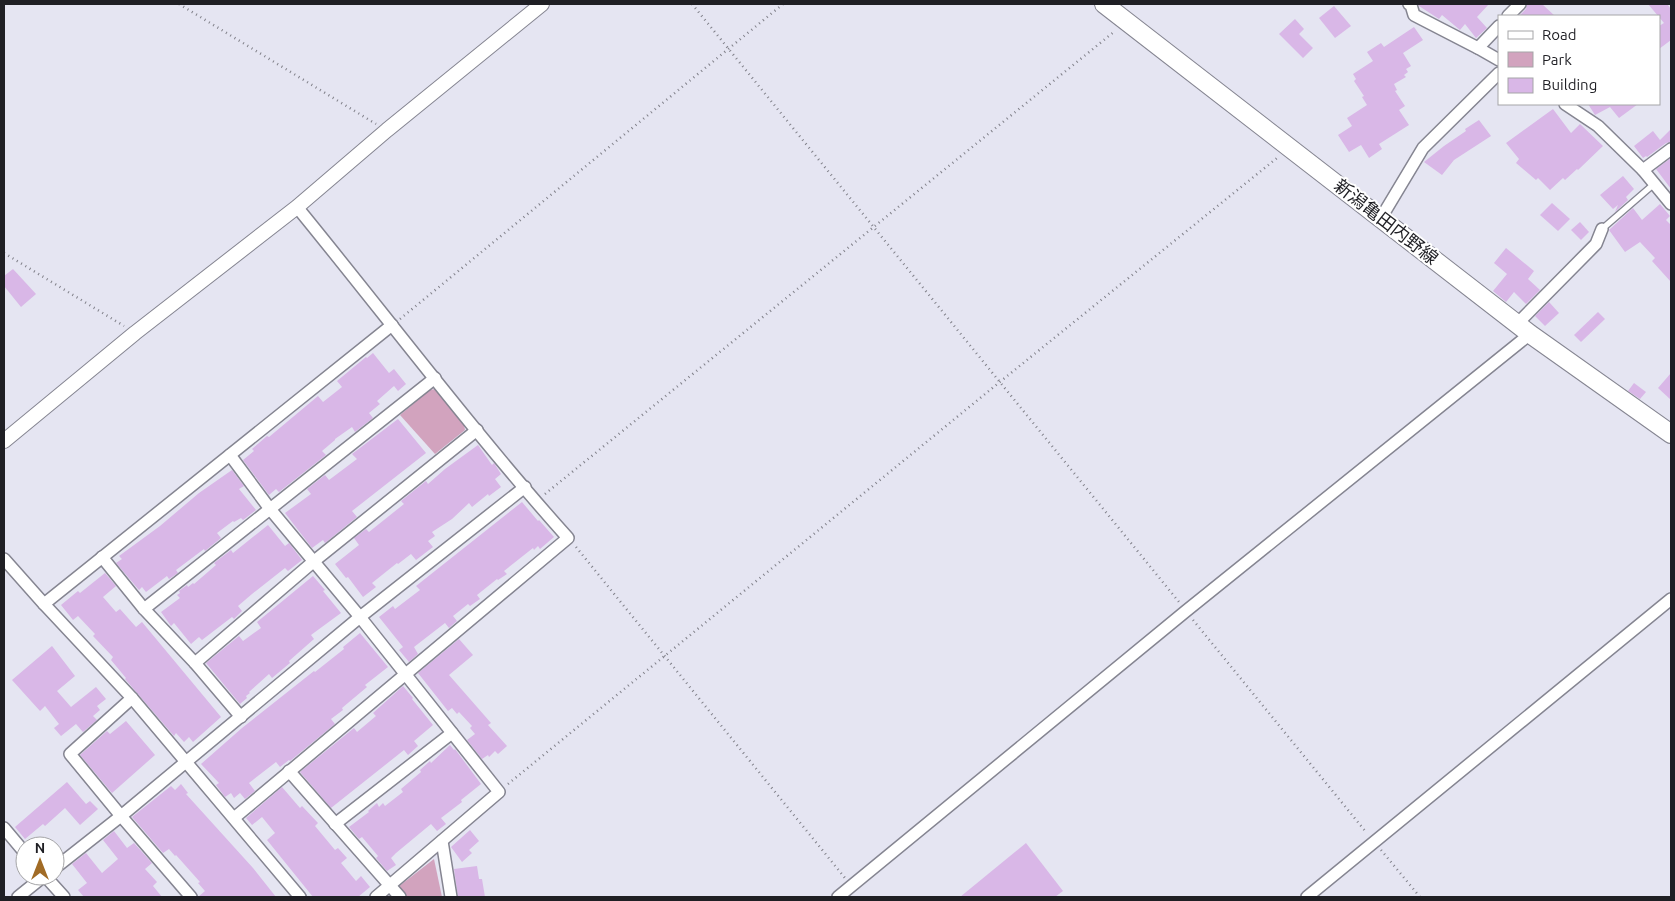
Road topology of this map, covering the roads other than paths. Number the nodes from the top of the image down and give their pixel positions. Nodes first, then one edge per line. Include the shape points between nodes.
1 (542, 4) edge
2 (1104, 4) edge
3 (1409, 4) edge
4 (1520, 4) edge
5 (1509, 15) edge
6 (1498, 27) edge
7 (1478, 48) junction
8 (1498, 59) edge
9 (1498, 74) edge
10 (1566, 105) edge
11 (1671, 149) edge
12 (1643, 170) junction
13 (1654, 184) junction
14 (1671, 204) edge
15 (297, 207) junction
16 (1381, 218) junction
17 (1602, 230) joint
18 (392, 325) junction
19 (1524, 329) junction
20 (435, 378) junction
21 (478, 430) junction
22 (1671, 434) edge
23 (4, 441) edge
24 (230, 455) junction
25 (526, 487) junction
26 (270, 509) junction
27 (102, 557) junction
28 (4, 559) edge
29 (313, 562) junction
30 (1671, 599) edge
31 (44, 604) junction
32 (144, 609) junction
33 (360, 617) junction
34 (195, 663) junction
35 (405, 674) junction
36 (132, 698) junction
37 (241, 717) junction
38 (452, 733) junction
39 (186, 762) junction
40 (289, 771) junction
41 (121, 816) junction
42 (234, 818) junction
43 (336, 824) junction
44 (4, 828) edge
45 (15, 841) edge
46 (442, 841) junction
47 (65, 860) edge
48 (32, 886) edge
49 (54, 886) edge
50 (389, 886) junction
51 (18, 897) edge
52 (64, 897) edge
53 (191, 897) edge
54 (300, 897) edge
55 (376, 897) edge
56 (400, 897) edge
57 (451, 897) edge
58 (838, 897) edge
59 (1308, 897) edge

1 - 15 street
2 - 16 main road, 新潟亀田内野線
3 - 7 street via 1414,15
4 - 5 street
6 - 7 street
7 - 8 street
9 - 16 street via 1423,148
10 - 12 street via 1598,126
11 - 12 street
12 - 13 street
13 - 14 street
13 - 17 lane
15 - 18 street
15 - 23 street via 135,333
16 - 19 main road, 新潟亀田内野線
17 - 19 street via 1596,244
18 - 20 street
18 - 24 street
19 - 22 main road, 新潟亀田内野線
19 - 58 street
20 - 21 street
20 - 26 street
21 - 25 street
21 - 29 street
24 - 26 street
24 - 27 street
25 - 33 street
25 - 35 street via 568,538
26 - 29 street
26 - 32 street
27 - 31 street
27 - 32 street
28 - 31 street
29 - 33 street
29 - 34 street
30 - 59 street
31 - 36 street
32 - 34 street
33 - 35 street
33 - 37 street
34 - 37 street
35 - 38 street
35 - 40 street
36 - 39 street
36 - 41 street via 70,754
37 - 39 street
38 - 43 street
38 - 46 street via 499,792
39 - 41 street
39 - 42 street
40 - 42 street
40 - 43 street
41 - 47 street
41 - 53 street
42 - 54 street
43 - 50 street
44 - 45 street
46 - 50 street
46 - 57 street
48 - 51 street
49 - 52 street
50 - 55 street
50 - 56 street

